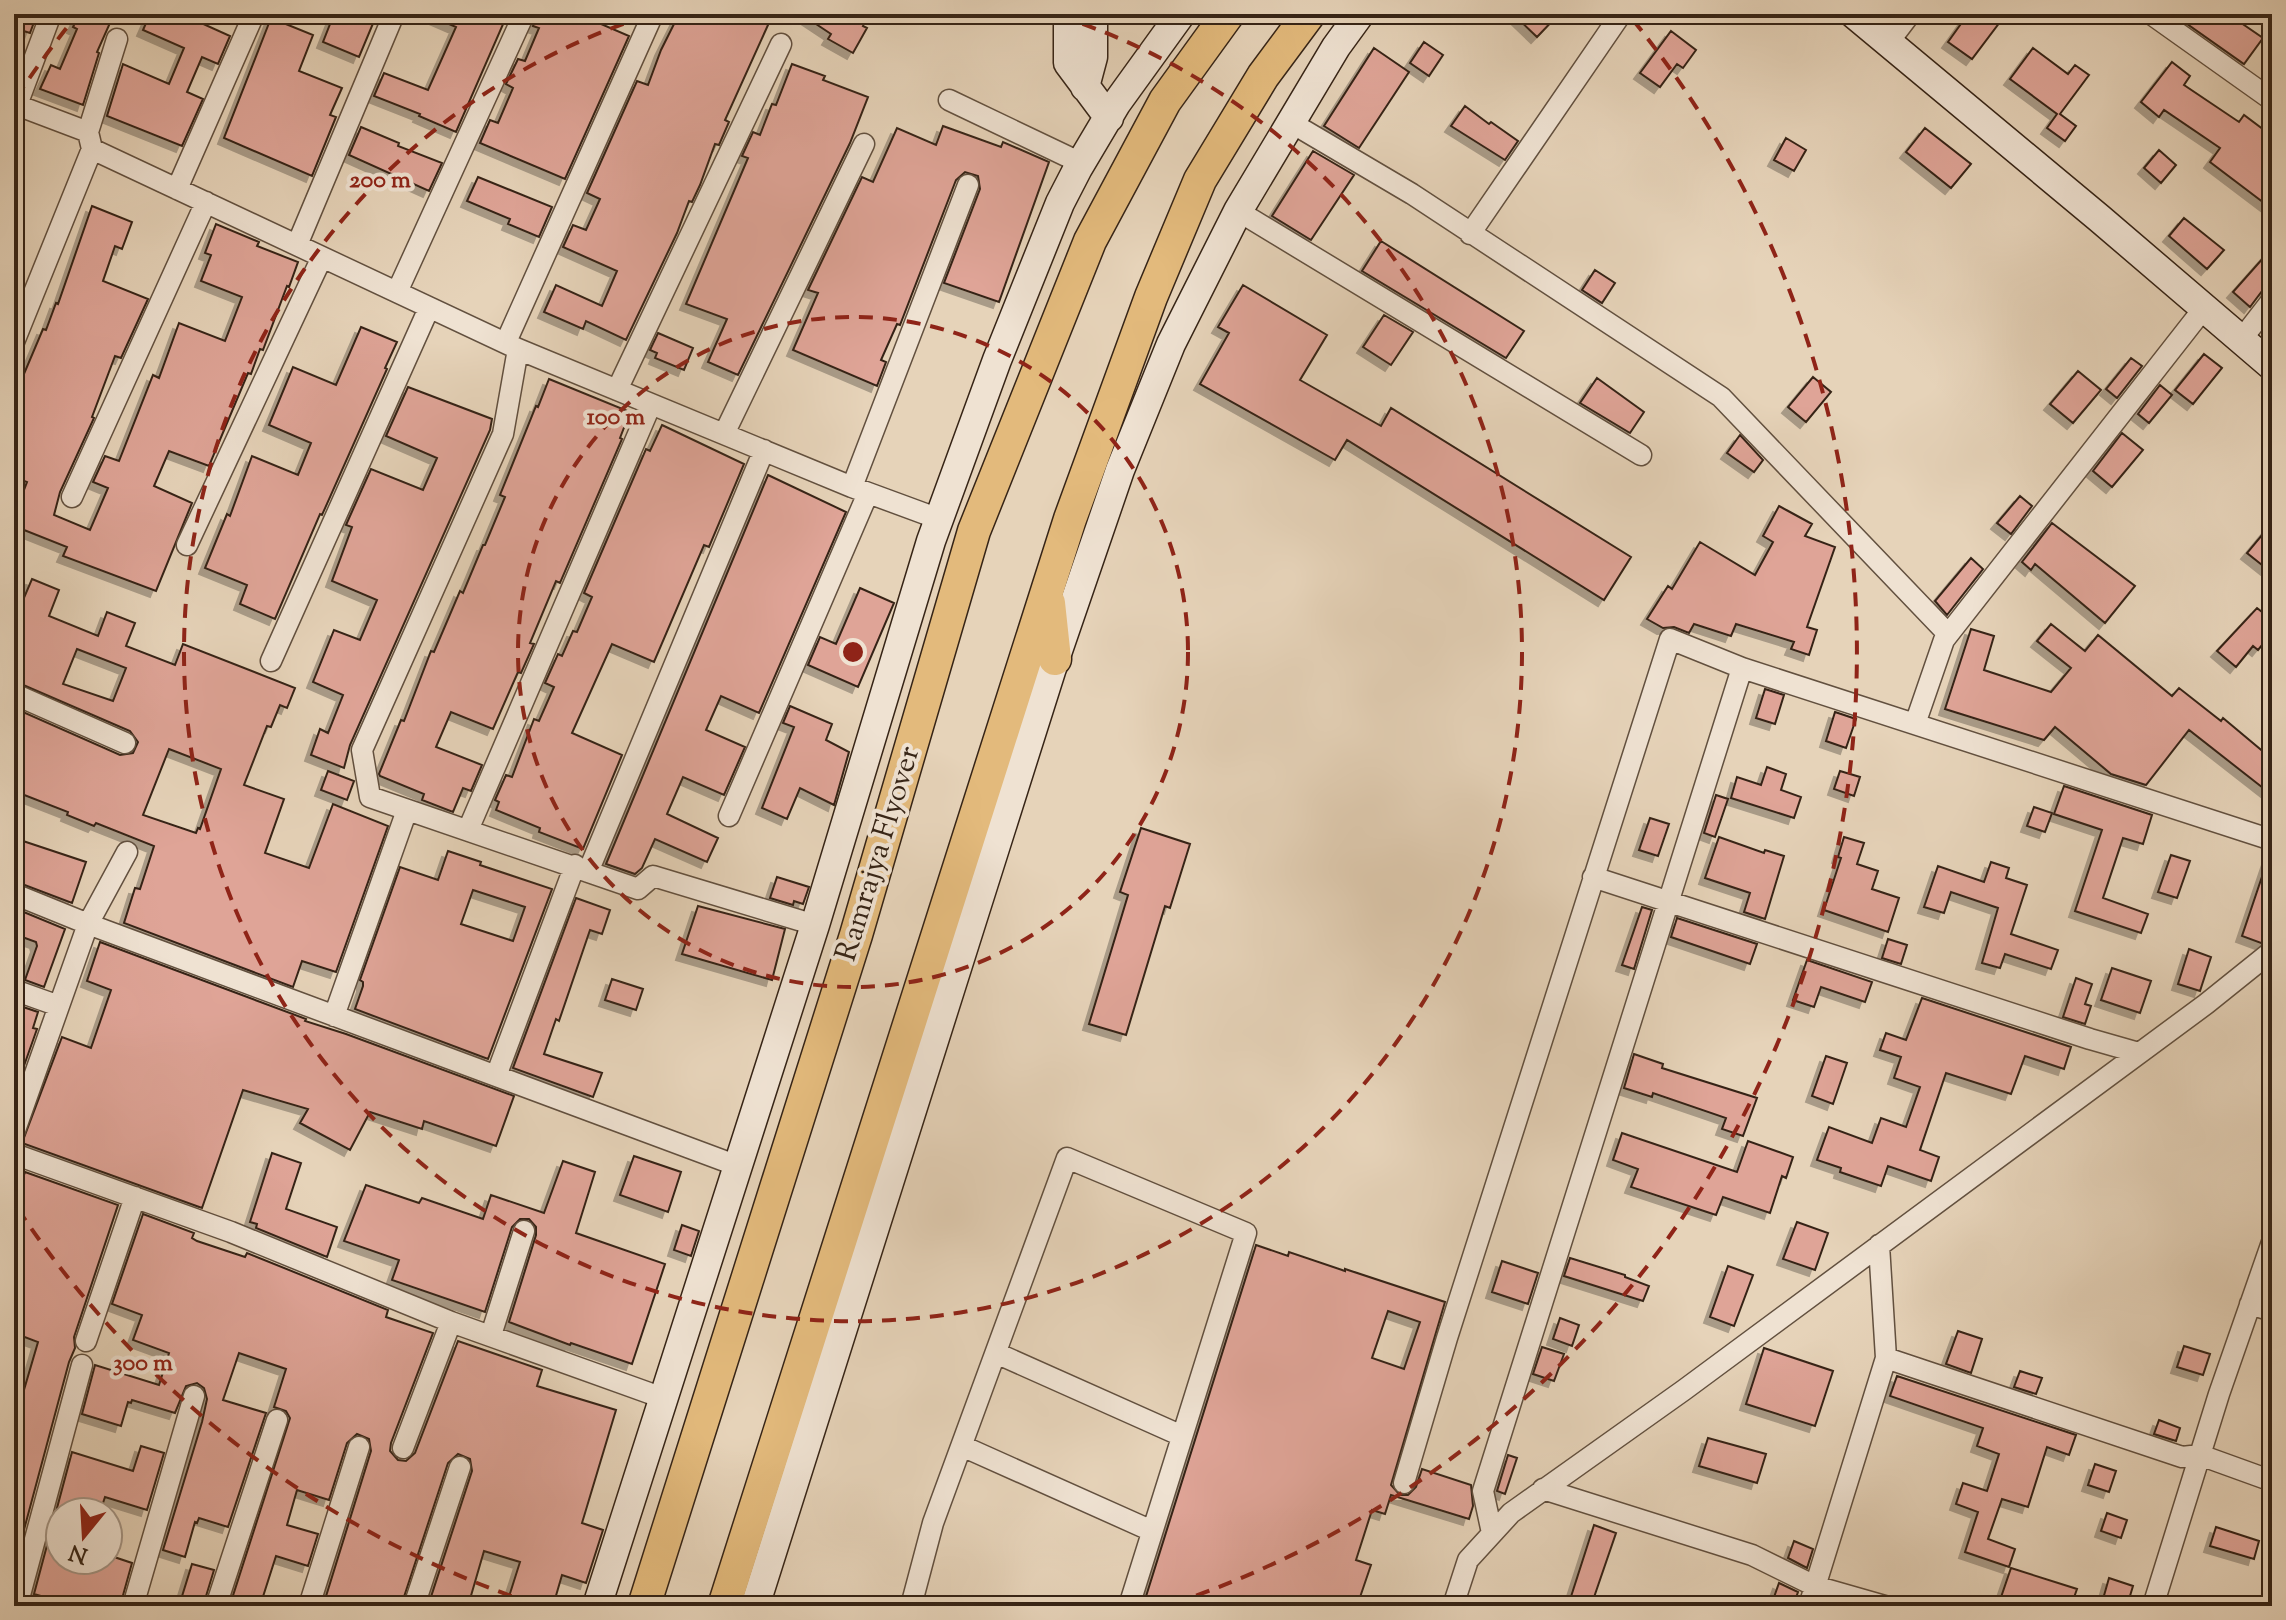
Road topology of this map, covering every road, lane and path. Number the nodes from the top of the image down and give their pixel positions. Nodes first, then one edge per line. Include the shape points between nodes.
1 (51, 14) edge
2 (254, 14) edge
3 (394, 14) edge
4 (524, 14) edge
5 (653, 14) edge
6 (1068, 14) edge
7 (1093, 14) edge
8 (1181, 14) edge
9 (1228, 14) edge
10 (1309, 14) edge
11 (1360, 14) edge
12 (1621, 14) edge
13 (1854, 14) edge
14 (1910, 14) edge
15 (2151, 14) edge
16 (117, 39) dead end
17 (1888, 43) junction
18 (781, 44) dead end
19 (1085, 87) junction
20 (949, 100) dead end
21 (2272, 100) edge
22 (16, 105) edge
23 (1109, 118) junction
24 (1155, 119) junction
25 (1290, 122) junction
26 (90, 140) junction
27 (864, 144) dead end
28 (1080, 165) junction
29 (968, 185) dead end
30 (177, 189) junction
31 (206, 202) junction
32 (1238, 211) junction
33 (1470, 234) junction
34 (297, 245) junction
35 (322, 257) junction
36 (397, 292) junction
37 (2272, 300) edge
38 (429, 308) junction
39 (2204, 308) junction
40 (15, 337) edge
41 (2241, 340) junction
42 (512, 346) junction
43 (2272, 366) edge
44 (617, 390) junction
45 (651, 404) junction
46 (724, 434) junction
47 (764, 450) junction
48 (1641, 455) dead end
49 (860, 490) junction
50 (72, 497) dead end
51 (939, 519) junction
52 (187, 545) dead end
53 (1048, 587) junction
54 (1948, 634) junction
55 (1055, 659) junction
56 (271, 661) dead end
57 (1742, 668) junction
58 (14, 694) edge
59 (1915, 724) junction
60 (125, 743) dead end
61 (407, 810) junction
62 (729, 816) dead end
63 (468, 830) junction
64 (2272, 840) edge
65 (127, 852) dead end
66 (581, 868) junction
67 (1593, 877) junction
68 (14, 894) edge
69 (1669, 903) junction
70 (88, 924) junction
71 (815, 925) junction
72 (2272, 951) edge
73 (14, 990) edge
74 (59, 1006) junction
75 (334, 1016) junction
76 (2139, 1053) junction
77 (496, 1076) junction
78 (14, 1133) edge
79 (14, 1154) edge
80 (738, 1166) junction
81 (135, 1197) junction
82 (524, 1231) dead end
83 (2272, 1242) edge
84 (1879, 1245) junction
85 (2250, 1304) junction
86 (2272, 1311) edge
87 (451, 1322) junction
88 (491, 1335) junction
89 (86, 1341) dead end
90 (996, 1353) junction
91 (1886, 1358) junction
92 (82, 1365) dead end
93 (194, 1396) dead end
94 (663, 1398) junction
95 (277, 1420) dead end
96 (1182, 1436) junction
97 (962, 1446) junction
98 (359, 1447) dead end
99 (403, 1448) dead end
100 (2200, 1455) junction
101 (460, 1467) dead end
102 (2272, 1481) edge
103 (1404, 1483) dead end
104 (1543, 1489) junction
105 (1152, 1531) junction
106 (1492, 1533) junction
107 (1815, 1586) junction
108 (17, 1606) edge
109 (133, 1606) edge
110 (216, 1606) edge
111 (309, 1606) edge
112 (414, 1606) edge
113 (597, 1606) edge
114 (644, 1606) edge
115 (724, 1606) edge
116 (755, 1606) edge
117 (911, 1606) edge
118 (1129, 1606) edge
119 (1453, 1606) edge
120 (1809, 1606) edge
121 (1885, 1606) edge
122 (2153, 1606) edge

1 - 22 street
2 - 30 street
3 - 34 street
4 - 36 street
5 - 42 street
6 - 19 street via 1068,63
7 - 19 street via 1093,57
8 - 23 street
9 - 24 main road, Ramrajya Flyover
10 - 53 main road via 1263,76 1200,180 1151,297
11 - 25 street
12 - 33 street
13 - 17 street
14 - 17 street
15 - 21 street
16 - 26 street
17 - 39 street
18 - 44 street
19 - 23 street
20 - 28 street
22 - 26 street
23 - 24 street
23 - 28 street
24 - 114 main road, Ramrajya Flyover via 1090,241 974,531 833,1010
25 - 32 street
25 - 33 street
26 - 30 street
26 - 40 street
27 - 46 street
28 - 51 street via 1003,346
29 - 49 street
30 - 31 street
31 - 34 street
31 - 50 street
32 - 48 street
32 - 55 street via 1167,354 1120,470
33 - 54 street via 1721,397
34 - 35 street
35 - 36 street
35 - 52 street
36 - 38 street
37 - 41 street
38 - 42 street
38 - 56 street
39 - 41 street
39 - 54 street
41 - 43 street
42 - 44 street
42 - 61 street via 503,434 362,750 370,797
44 - 45 street
45 - 46 street
45 - 63 street
46 - 47 street
47 - 49 street
47 - 66 street
49 - 51 street
49 - 62 street
51 - 71 street
53 - 55 main road
53 - 115 main road
54 - 59 street
55 - 116 street
57 - 59 street
57 - 67 street via 1670,639
57 - 69 street
58 - 60 street
59 - 64 street
61 - 63 street
61 - 75 street
63 - 66 street
65 - 70 street
66 - 71 street via 638,889 653,876
66 - 77 street
67 - 69 street
67 - 103 street
68 - 70 street
69 - 76 street
69 - 106 street via 1483,1491
70 - 74 street
70 - 75 street
71 - 80 street
72 - 76 street
73 - 74 street
74 - 78 street
75 - 77 street
76 - 84 street
77 - 80 street
79 - 81 street
80 - 94 street
81 - 87 street
81 - 89 street
82 - 88 street
83 - 85 street
84 - 91 street
84 - 104 street
85 - 86 street
85 - 100 street
87 - 88 street
87 - 99 street
88 - 94 street
90 - 96 street
90 - 96 street via 1067,1158 1246,1233
90 - 97 street
91 - 100 street via 2182,1457
91 - 107 street
92 - 108 street
93 - 109 street
94 - 113 street
95 - 110 street
96 - 105 street
97 - 105 street
97 - 117 street via 933,1523
98 - 111 street
100 - 102 street
100 - 122 street
101 - 112 street
104 - 106 street
104 - 107 street via 1752,1555
105 - 118 street
106 - 119 street via 1468,1560
107 - 120 street
107 - 121 street

